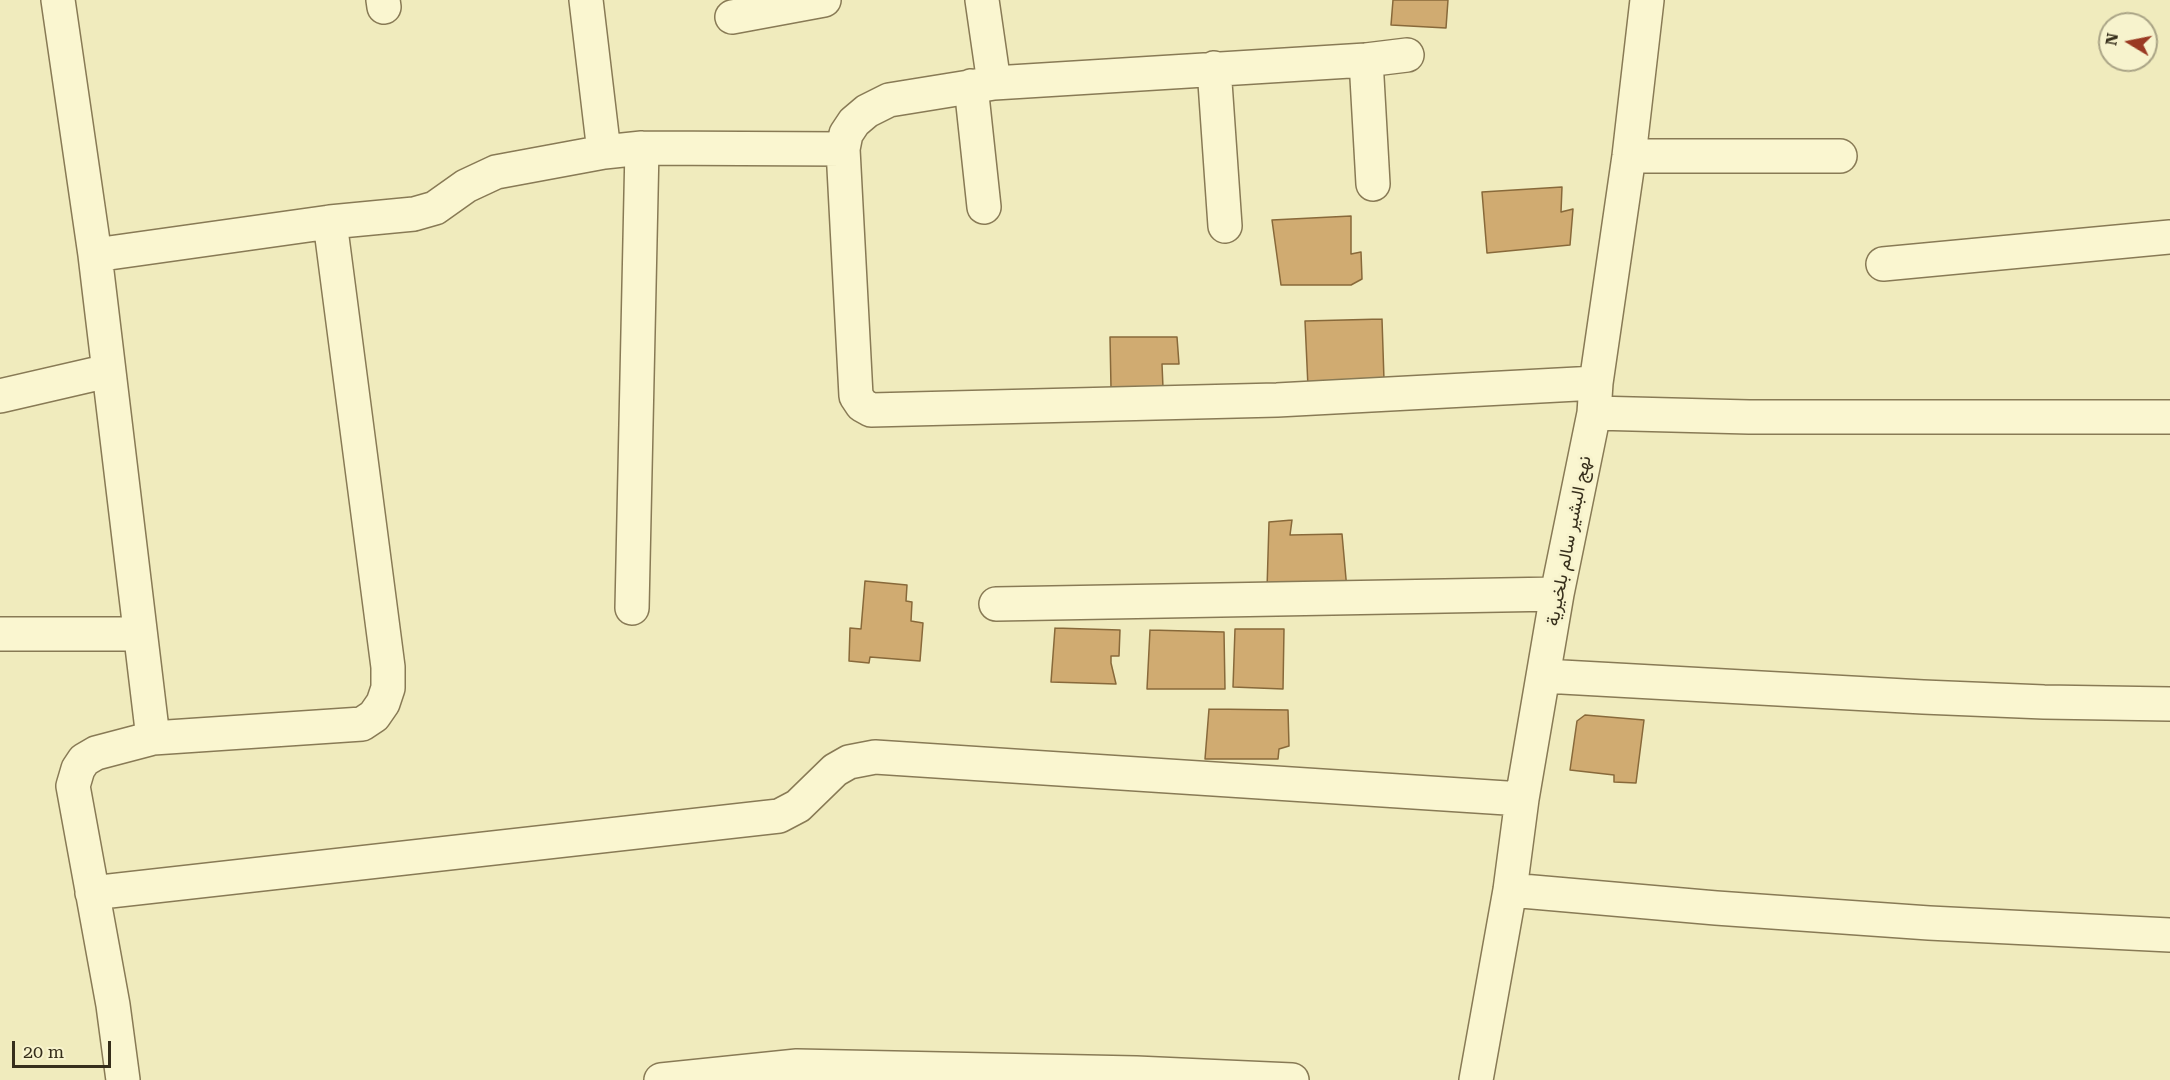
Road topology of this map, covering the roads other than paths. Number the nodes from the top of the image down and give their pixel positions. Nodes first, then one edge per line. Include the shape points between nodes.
1 (58, 0) edge
2 (586, 0) edge
3 (824, 0) edge
4 (982, 0) edge
5 (1647, 0) edge
6 (732, 17) dead end
7 (1407, 55) dead end
8 (1366, 60) junction
9 (1214, 68) junction
10 (983, 84) junction
11 (642, 148) junction
12 (843, 149) junction
13 (604, 152) junction
14 (1629, 156) junction
15 (1840, 156) dead end
16 (1373, 184) dead end
17 (984, 207) dead end
18 (330, 222) junction
19 (1225, 226) dead end
20 (2170, 237) edge
21 (95, 255) junction
22 (1883, 264) dead end
23 (108, 371) junction
24 (0, 396) edge
25 (1595, 398) junction
26 (2170, 417) edge
27 (1557, 594) junction
28 (996, 604) dead end
29 (632, 608) dead end
30 (0, 634) edge
31 (140, 634) junction
32 (1544, 675) junction
33 (2170, 704) edge
34 (153, 738) junction
35 (1522, 799) junction
36 (1510, 890) junction
37 (92, 893) junction
38 (2170, 935) edge
39 (123, 1080) edge
40 (660, 1080) edge
41 (1292, 1080) edge
42 (1476, 1080) edge

1 - 21 street
2 - 13 street
3 - 6 street
4 - 10 street
5 - 14 street, نهج البشير سالم بلخيرية
7 - 8 street
8 - 9 street
8 - 16 street
9 - 10 street
9 - 19 street
10 - 12 street via 889,100 854,122
10 - 17 street
11 - 12 street
11 - 13 street
11 - 29 street
12 - 25 street via 854,382 856,396 871,410 1277,400
13 - 18 street via 496,172 466,186 435,208 414,214
14 - 15 street
14 - 25 street, نهج البشير سالم بلخيرية
18 - 21 street
18 - 34 street via 388,666 383,703 362,724
20 - 22 street
21 - 23 street
23 - 24 street
23 - 31 street
25 - 26 street via 1749,417
25 - 27 street, نهج البشير سالم بلخيرية
27 - 28 street
27 - 32 street, نهج البشير سالم بلخيرية
30 - 31 street
31 - 34 street
32 - 33 street via 1923,697
32 - 35 street, نهج البشير سالم بلخيرية
34 - 37 street via 96,753 78,769 73,786
35 - 36 street, نهج البشير سالم بلخيرية
35 - 37 street via 876,756 849,762 835,770 798,806 779,816
36 - 38 street via 1929,924
36 - 42 street, نهج البشير سالم بلخيرية
37 - 39 street
40 - 41 street via 797,1066

